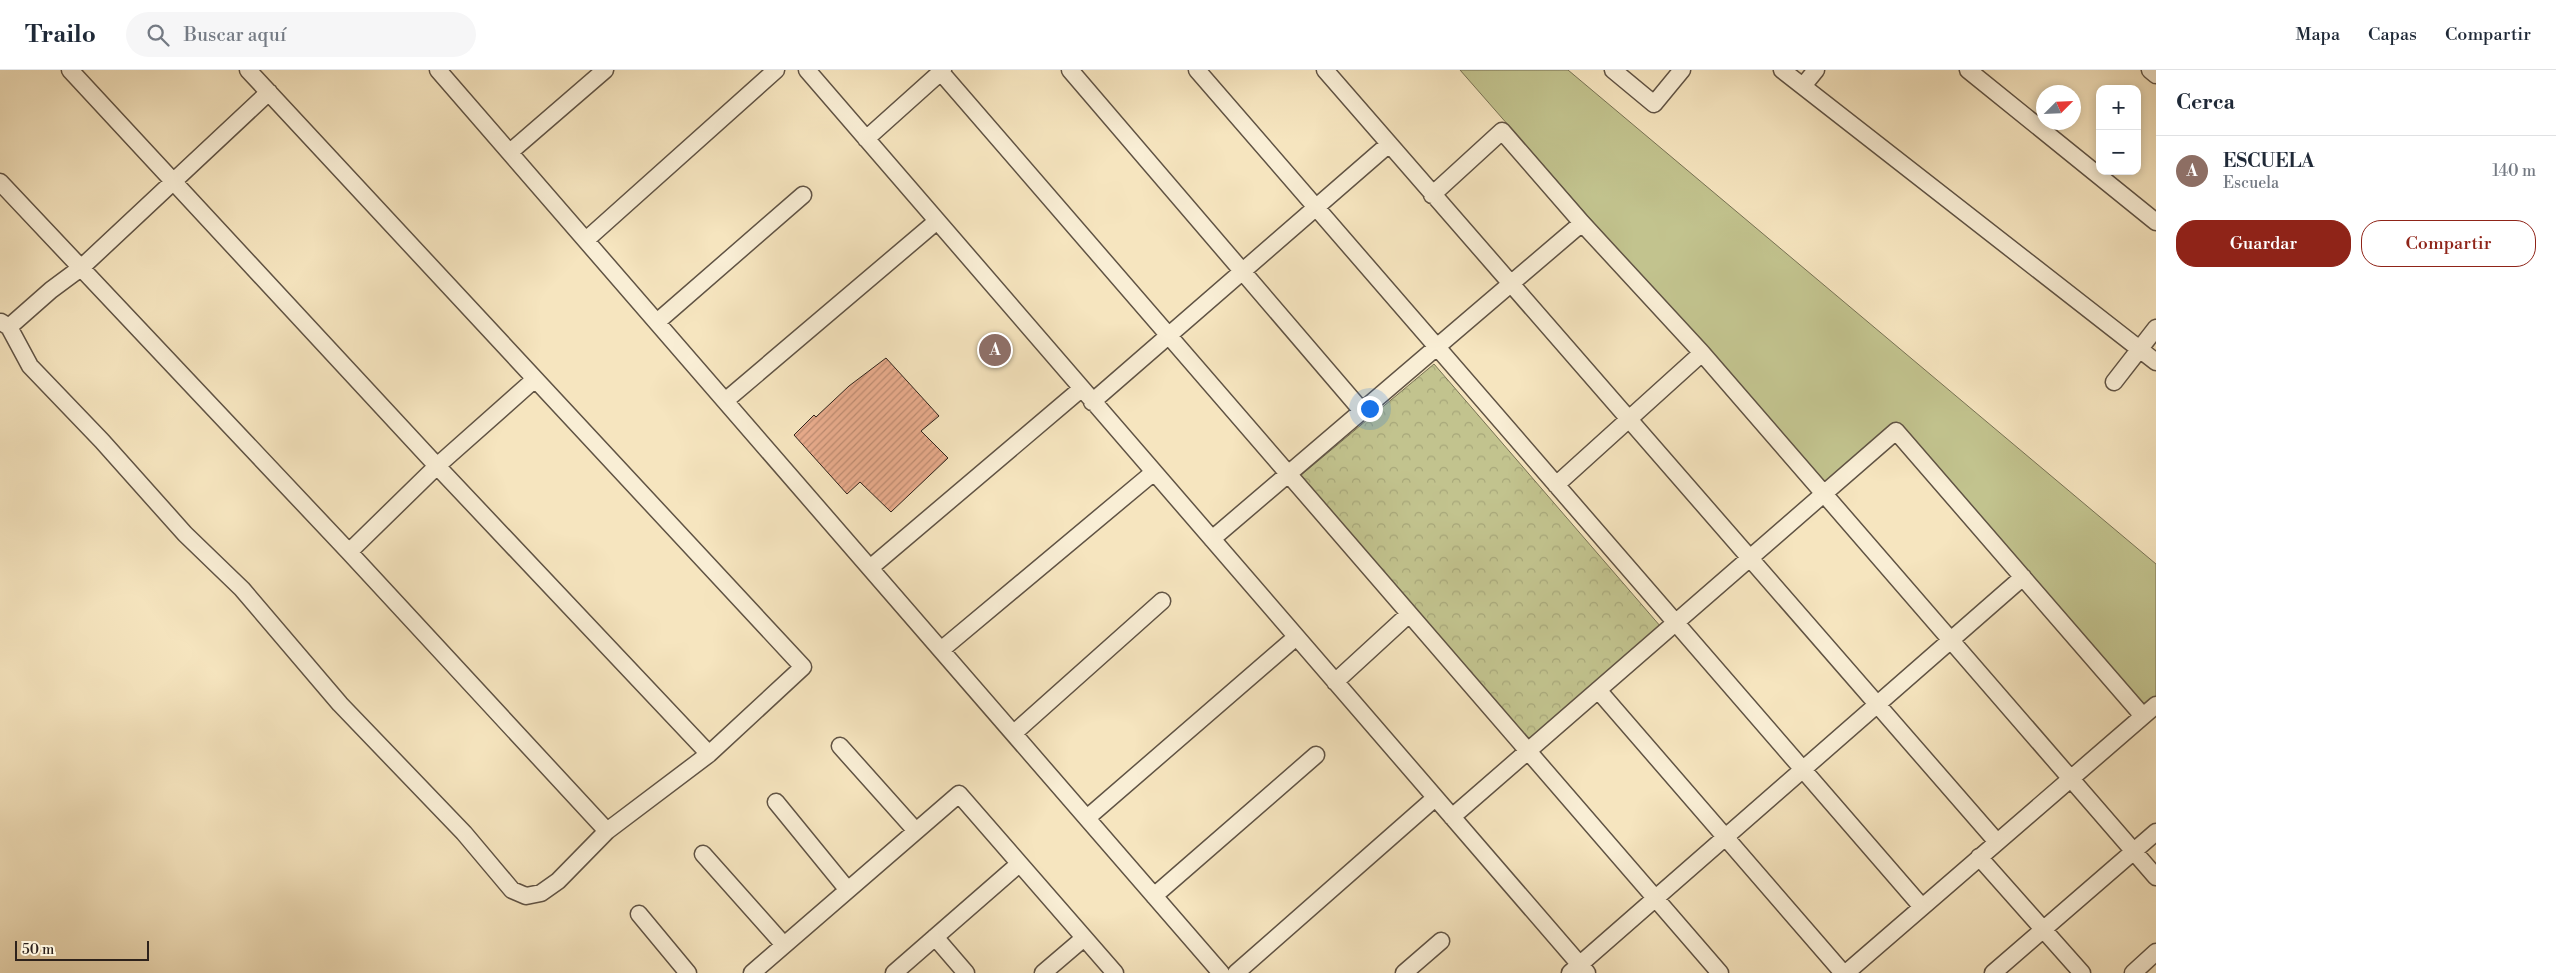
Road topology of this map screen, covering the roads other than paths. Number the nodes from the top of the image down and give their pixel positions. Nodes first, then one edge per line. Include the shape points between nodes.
1 (70, 70) edge
2 (248, 70) edge
3 (605, 70) edge
4 (776, 70) edge
5 (807, 70) edge
6 (1070, 70) edge
7 (1197, 70) edge
8 (1325, 70) edge
9 (1613, 70) edge
10 (1682, 70) edge
11 (1782, 70) edge
12 (1816, 70) edge
13 (1968, 70) edge
14 (2150, 70) edge
15 (441, 71) edge
16 (941, 71) edge
17 (2156, 75) edge
18 (1803, 86) junction
19 (269, 92) junction
20 (866, 139) junction
21 (1389, 144) junction
22 (510, 152) junction
23 (174, 181) junction
24 (0, 182) edge
25 (803, 195) dead end
26 (1432, 195) junction
27 (1316, 207) junction
28 (937, 221) junction
29 (2156, 222) edge
30 (1582, 223) junction
31 (586, 240) junction
32 (82, 267) junction
33 (1242, 272) junction
34 (1512, 284) junction
35 (657, 322) junction
36 (4, 324) edge
37 (2156, 328) edge
38 (1168, 336) junction
39 (1437, 348) junction
40 (2138, 349) junction
41 (1702, 353) junction
42 (2156, 362) edge
43 (535, 379) junction
44 (2114, 382) dead end
45 (1081, 389) junction
46 (725, 401) junction
47 (1092, 402) junction
48 (1362, 412) junction
49 (1629, 419) junction
50 (437, 466) junction
51 (1154, 472) junction
52 (1287, 474) junction
53 (1556, 486) junction
54 (1822, 495) junction
55 (1212, 539) junction
56 (350, 552) junction
57 (1750, 558) junction
58 (870, 568) junction
59 (2023, 577) junction
60 (1162, 601) dead end
61 (1408, 615) junction
62 (1675, 623) junction
63 (1295, 638) junction
64 (1949, 641) junction
65 (941, 650) junction
66 (1335, 682) junction
67 (1598, 690) junction
68 (1877, 705) junction
69 (2156, 705) edge
70 (2143, 716) junction
71 (1014, 733) junction
72 (840, 746) dead end
73 (1527, 752) junction
74 (709, 754) junction
75 (1316, 755) dead end
76 (1802, 770) junction
77 (2069, 780) junction
78 (1435, 798) junction
79 (776, 802) dead end
80 (1452, 817) junction
81 (1087, 818) junction
82 (607, 831) junction
83 (916, 831) junction
84 (2156, 832) edge
85 (1726, 837) junction
86 (1997, 842) junction
87 (2133, 852) junction
88 (703, 854) dead end
89 (1980, 858) junction
90 (1019, 864) junction
91 (2156, 877) edge
92 (848, 889) junction
93 (1154, 896) junction
94 (1656, 898) junction
95 (1922, 907) junction
96 (639, 914) dead end
97 (2043, 929) junction
98 (935, 937) junction
99 (1084, 938) junction
100 (1441, 941) dead end
101 (784, 946) junction
102 (2156, 952) edge
103 (1579, 970) edge
104 (688, 973) edge
105 (752, 973) edge
106 (894, 973) edge
107 (966, 973) edge
108 (1043, 973) edge
109 (1114, 973) edge
110 (1222, 973) edge
111 (1236, 973) edge
112 (1404, 973) edge
113 (1720, 973) edge
114 (1845, 973) edge
115 (1993, 973) edge
116 (2082, 973) edge
117 (2133, 973) edge

1 - 23 street
2 - 19 street
3 - 22 street
4 - 31 street
5 - 20 street
6 - 33 street
7 - 27 street
8 - 21 street
9 - 10 street via 1654,104
11 - 18 street
12 - 18 street
13 - 29 street
14 - 17 street
15 - 22 street
16 - 20 street
16 - 38 street
18 - 40 street
19 - 23 street
19 - 43 street
20 - 28 street
21 - 26 street
21 - 27 street
22 - 31 street
23 - 32 street
23 - 50 street
24 - 32 street
25 - 35 street
26 - 30 street via 1502,131
26 - 34 street
27 - 33 street
27 - 39 street
28 - 45 street
28 - 46 street
30 - 34 street
30 - 41 street
31 - 35 street
32 - 36 street
32 - 56 street
33 - 38 street
33 - 48 street
34 - 39 street
34 - 49 street
35 - 46 street
36 - 82 street via 30,366 185,534 242,589 340,704 464,833 512,890 526,896 541,893 558,881
37 - 40 street
38 - 47 street
38 - 52 street
39 - 48 street
39 - 53 street
40 - 42 street
40 - 44 street
41 - 49 street
41 - 54 street
43 - 50 street
43 - 74 street via 803,667
45 - 47 street
45 - 58 street
46 - 58 street
47 - 51 street
48 - 52 street
49 - 53 street
49 - 57 street
50 - 56 street
50 - 74 street
51 - 55 street
51 - 65 street
52 - 55 street
52 - 61 street
53 - 62 street
54 - 57 street
54 - 59 street via 1896,431
54 - 64 street
55 - 63 street
56 - 82 street
57 - 62 street
57 - 68 street
58 - 65 street
59 - 64 street
59 - 70 street
60 - 71 street
61 - 66 street
61 - 73 street
62 - 67 street
62 - 76 street
63 - 66 street
63 - 81 street
64 - 68 street
64 - 77 street
65 - 71 street
66 - 78 street
67 - 73 street
67 - 85 street
68 - 76 street
68 - 86 street
69 - 70 street
70 - 77 street
71 - 81 street
72 - 83 street
73 - 80 street
73 - 94 street
74 - 82 street
75 - 93 street
76 - 85 street
76 - 95 street
77 - 86 street
77 - 87 street
78 - 80 street
78 - 111 street
79 - 92 street
80 - 103 street
81 - 93 street
83 - 90 street via 959,794
83 - 92 street
84 - 87 street
85 - 94 street
85 - 114 street
86 - 89 street
87 - 91 street
87 - 97 street
88 - 101 street
89 - 95 street
89 - 97 street
90 - 98 street
90 - 99 street
92 - 101 street
93 - 110 street
94 - 103 street
94 - 113 street
95 - 114 street
96 - 104 street
97 - 115 street
97 - 116 street
98 - 106 street
98 - 107 street
99 - 108 street
99 - 109 street
100 - 112 street
101 - 105 street
102 - 117 street

